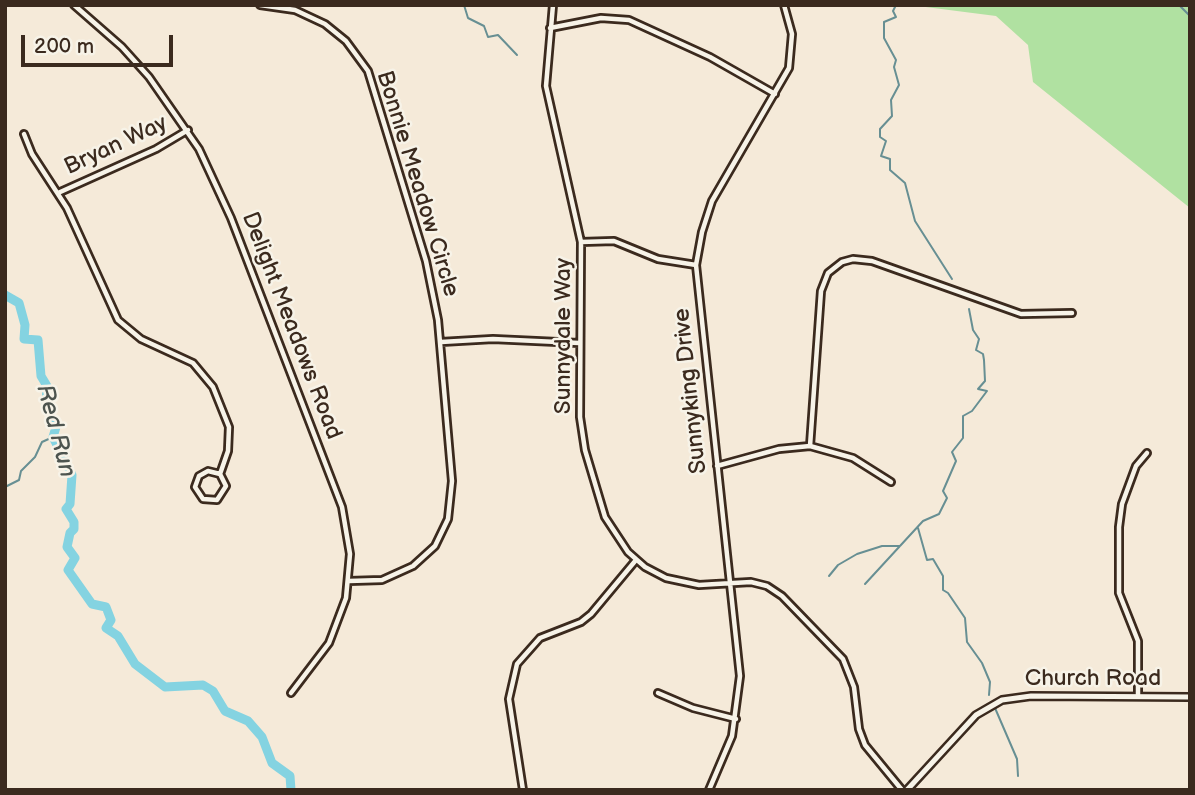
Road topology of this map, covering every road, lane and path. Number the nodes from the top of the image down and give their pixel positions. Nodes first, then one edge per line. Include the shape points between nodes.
1 (74, 5) edge
2 (260, 5) edge
3 (552, 5) edge
4 (784, 5) edge
5 (550, 28) junction
6 (775, 94) junction
7 (188, 130) junction
8 (24, 134) dead end
9 (58, 192) junction
10 (581, 242) junction
11 (696, 265) junction
12 (1072, 313) dead end
13 (441, 342) junction
14 (579, 343) junction
15 (810, 446) junction
16 (1147, 453) dead end
17 (716, 466) junction
18 (220, 474) junction
19 (891, 482) dead end
20 (636, 559) junction
21 (349, 581) junction
22 (729, 583) junction
23 (291, 693) dead end
24 (658, 693) dead end
25 (1138, 696) junction
26 (1190, 696) edge
27 (736, 719) junction
28 (523, 790) edge
29 (709, 790) edge
30 (905, 790) edge

1 - 7 street, Delight Meadows Road via 137,62
2 - 13 street, Bonnie Meadow Circle via 295,10 326,25 352,48 368,71 431,281
3 - 5 street, Sunnydale Way
4 - 6 street, Sunnyking Drive via 792,53
5 - 6 street via 601,18 629,20 710,57
5 - 10 street, Sunnydale Way via 546,86
6 - 11 street, Sunnyking Drive via 712,201
7 - 9 street, Bryan Way via 140,157
7 - 21 street, Delight Meadows Road via 220,191 341,505 349,541
8 - 9 street
9 - 18 street via 118,320 141,340 193,363 213,387 229,436
10 - 11 street via 614,241 659,258
10 - 14 street, Sunnydale Way
11 - 17 street, Sunnyking Drive
12 - 15 street via 1021,314 867,260 842,262 828,273 821,291
13 - 14 street
13 - 21 street, Bonnie Meadow Circle via 452,488 446,526 431,551 407,570 382,580
14 - 20 street, Sunnydale Way via 580,417 590,469 610,527
15 - 17 street via 779,449
15 - 19 street via 853,458
16 - 25 street via 1136,466 1118,527 1119,593 1138,641
17 - 22 street, Sunnyking Drive
18 - 18 street via 225,481 224,495 213,501 203,499 195,487 199,476 208,471
20 - 22 street, Sunnydale Way via 666,578 687,584
20 - 28 street via 592,614 540,638 517,664 509,699
21 - 23 street, Delight Meadows Road via 334,633
22 - 27 street, Sunnyking Drive via 740,676
22 - 30 street, Sunnydale Way via 751,582 774,590 836,650 851,676 865,745
24 - 27 street
25 - 26 street, Church Road
25 - 30 street, Church Road via 1024,696 998,701 976,715
27 - 29 street, Sunnyking Drive

